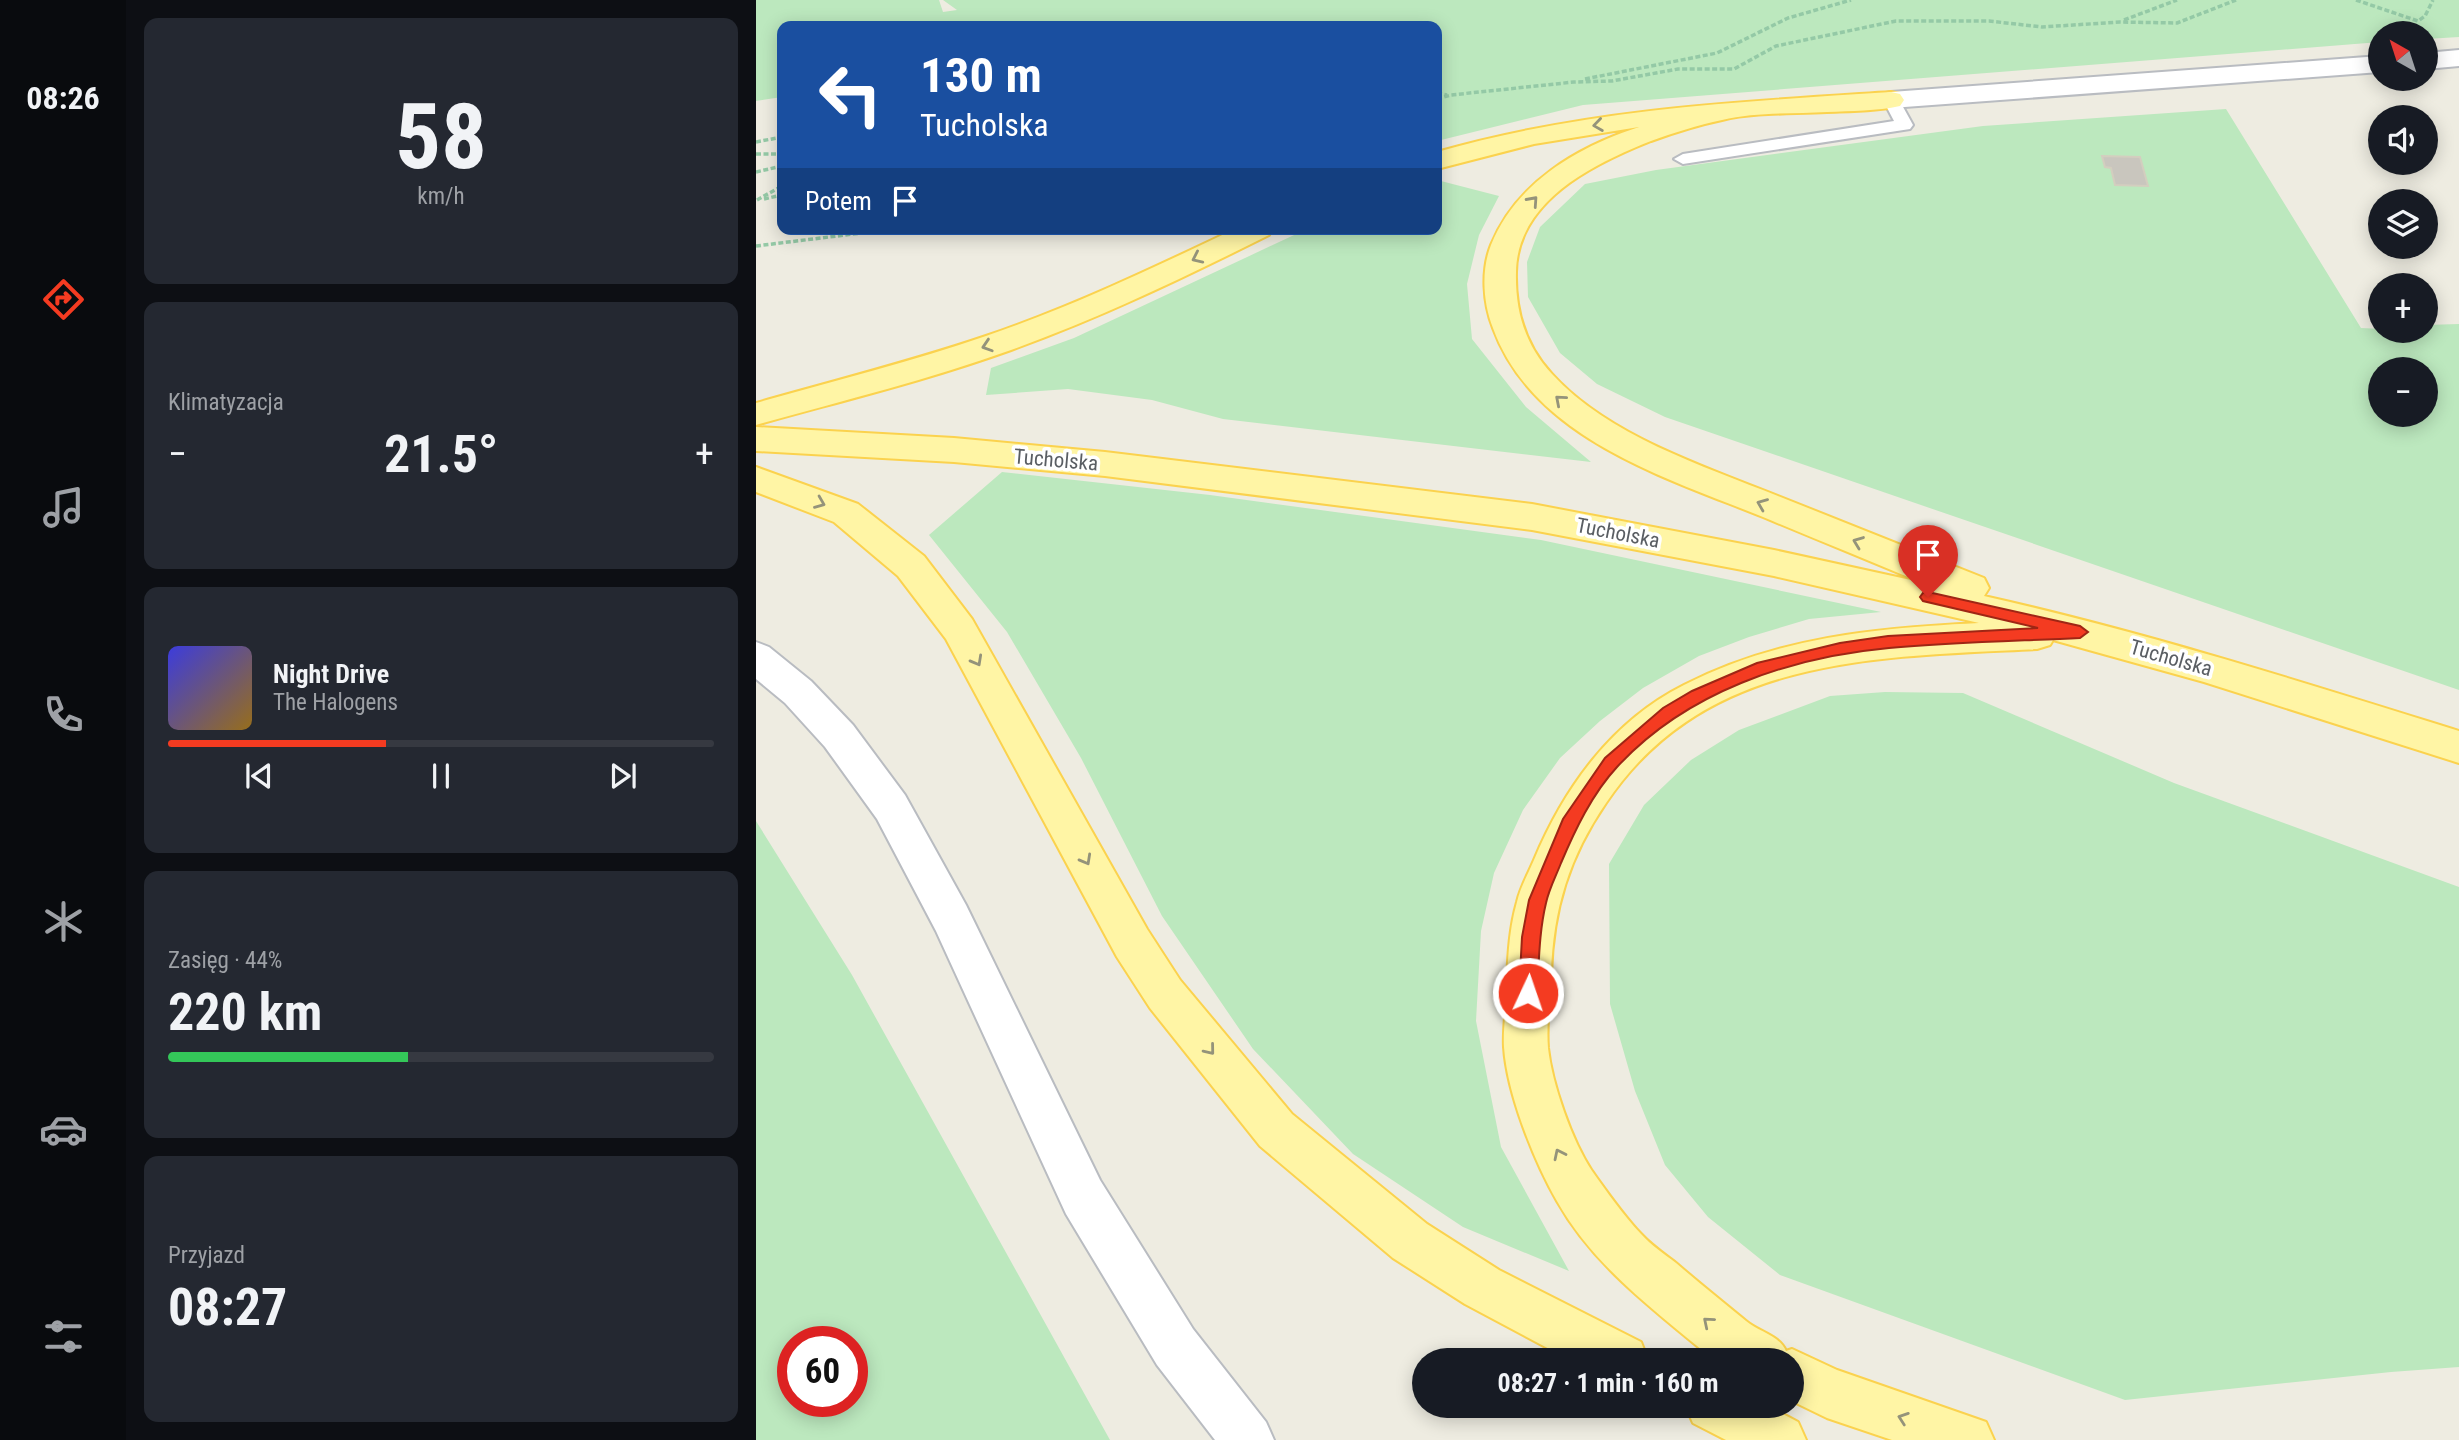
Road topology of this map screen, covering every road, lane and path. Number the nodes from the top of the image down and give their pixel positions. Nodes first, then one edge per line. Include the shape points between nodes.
1 (1851, 0) edge
2 (2176, 0) edge
3 (2236, 0) edge
4 (2356, 0) edge
5 (2433, 0) edge
6 (2120, 22) junction
7 (2459, 58) edge
8 (2438, 60) edge
9 (2368, 65) edge
10 (1574, 82) junction
11 (1442, 94) edge
12 (1451, 95) junction
13 (1442, 98) edge
14 (1891, 100) junction
15 (1715, 113) junction
16 (777, 138) edge
17 (756, 142) edge
18 (756, 154) edge
19 (777, 154) edge
20 (1683, 159) dead end
21 (1442, 160) edge
22 (777, 167) edge
23 (756, 172) edge
24 (777, 189) edge
25 (777, 196) edge
26 (757, 201) edge
27 (845, 235) edge
28 (1246, 235) edge
29 (756, 246) edge
30 (756, 414) edge
31 (756, 439) edge
32 (756, 479) edge
33 (2080, 632) junction
34 (756, 657) edge
35 (2459, 747) edge
36 (1600, 1348) edge
37 (1742, 1348) edge
38 (1804, 1380) edge
39 (1737, 1418) edge
40 (1248, 1440) edge
41 (1780, 1440) edge
42 (1968, 1440) edge

1 - 10 path via 1788,18 1717,53
2 - 6 path
3 - 6 path via 2177,23
4 - 5 path via 2418,21
6 - 10 path via 2042,27 1989,21 1896,21 1776,46 1734,69 1678,69 1612,81
7 - 8 street
9 - 14 street
10 - 12 path
11 - 12 path
12 - 13 path
14 - 15 main road
14 - 20 lane via 1905,125
15 -> 21 main road via 1572,129
33 -> 15 main road via 1675,468 1588,422 1531,369 1508,330 1498,285 1507,242 1531,202 1553,181 1599,152
16 - 17 path
18 - 19 path
22 - 23 path
24 - 26 path
25 - 26 path
27 - 29 path
28 -> 30 main road via 1113,298 1020,335
31 - 33 main road, Tucholska via 1105,464 1532,517 1774,563
32 -> 36 main road via 846,513 911,566 959,629 1152,974 1276,1130 1410,1241 1482,1287
33 - 35 main road, Tucholska
37 -> 33 main road via 1624,1252 1574,1185 1544,1123 1526,1048 1531,937 1538,900 1569,824 1611,763 1669,712 1763,668 1888,642
34 - 40 street via 798,692 839,736 891,807 951,918 1083,1196 1175,1347
42 -> 38 main road
39 - 41 main road

